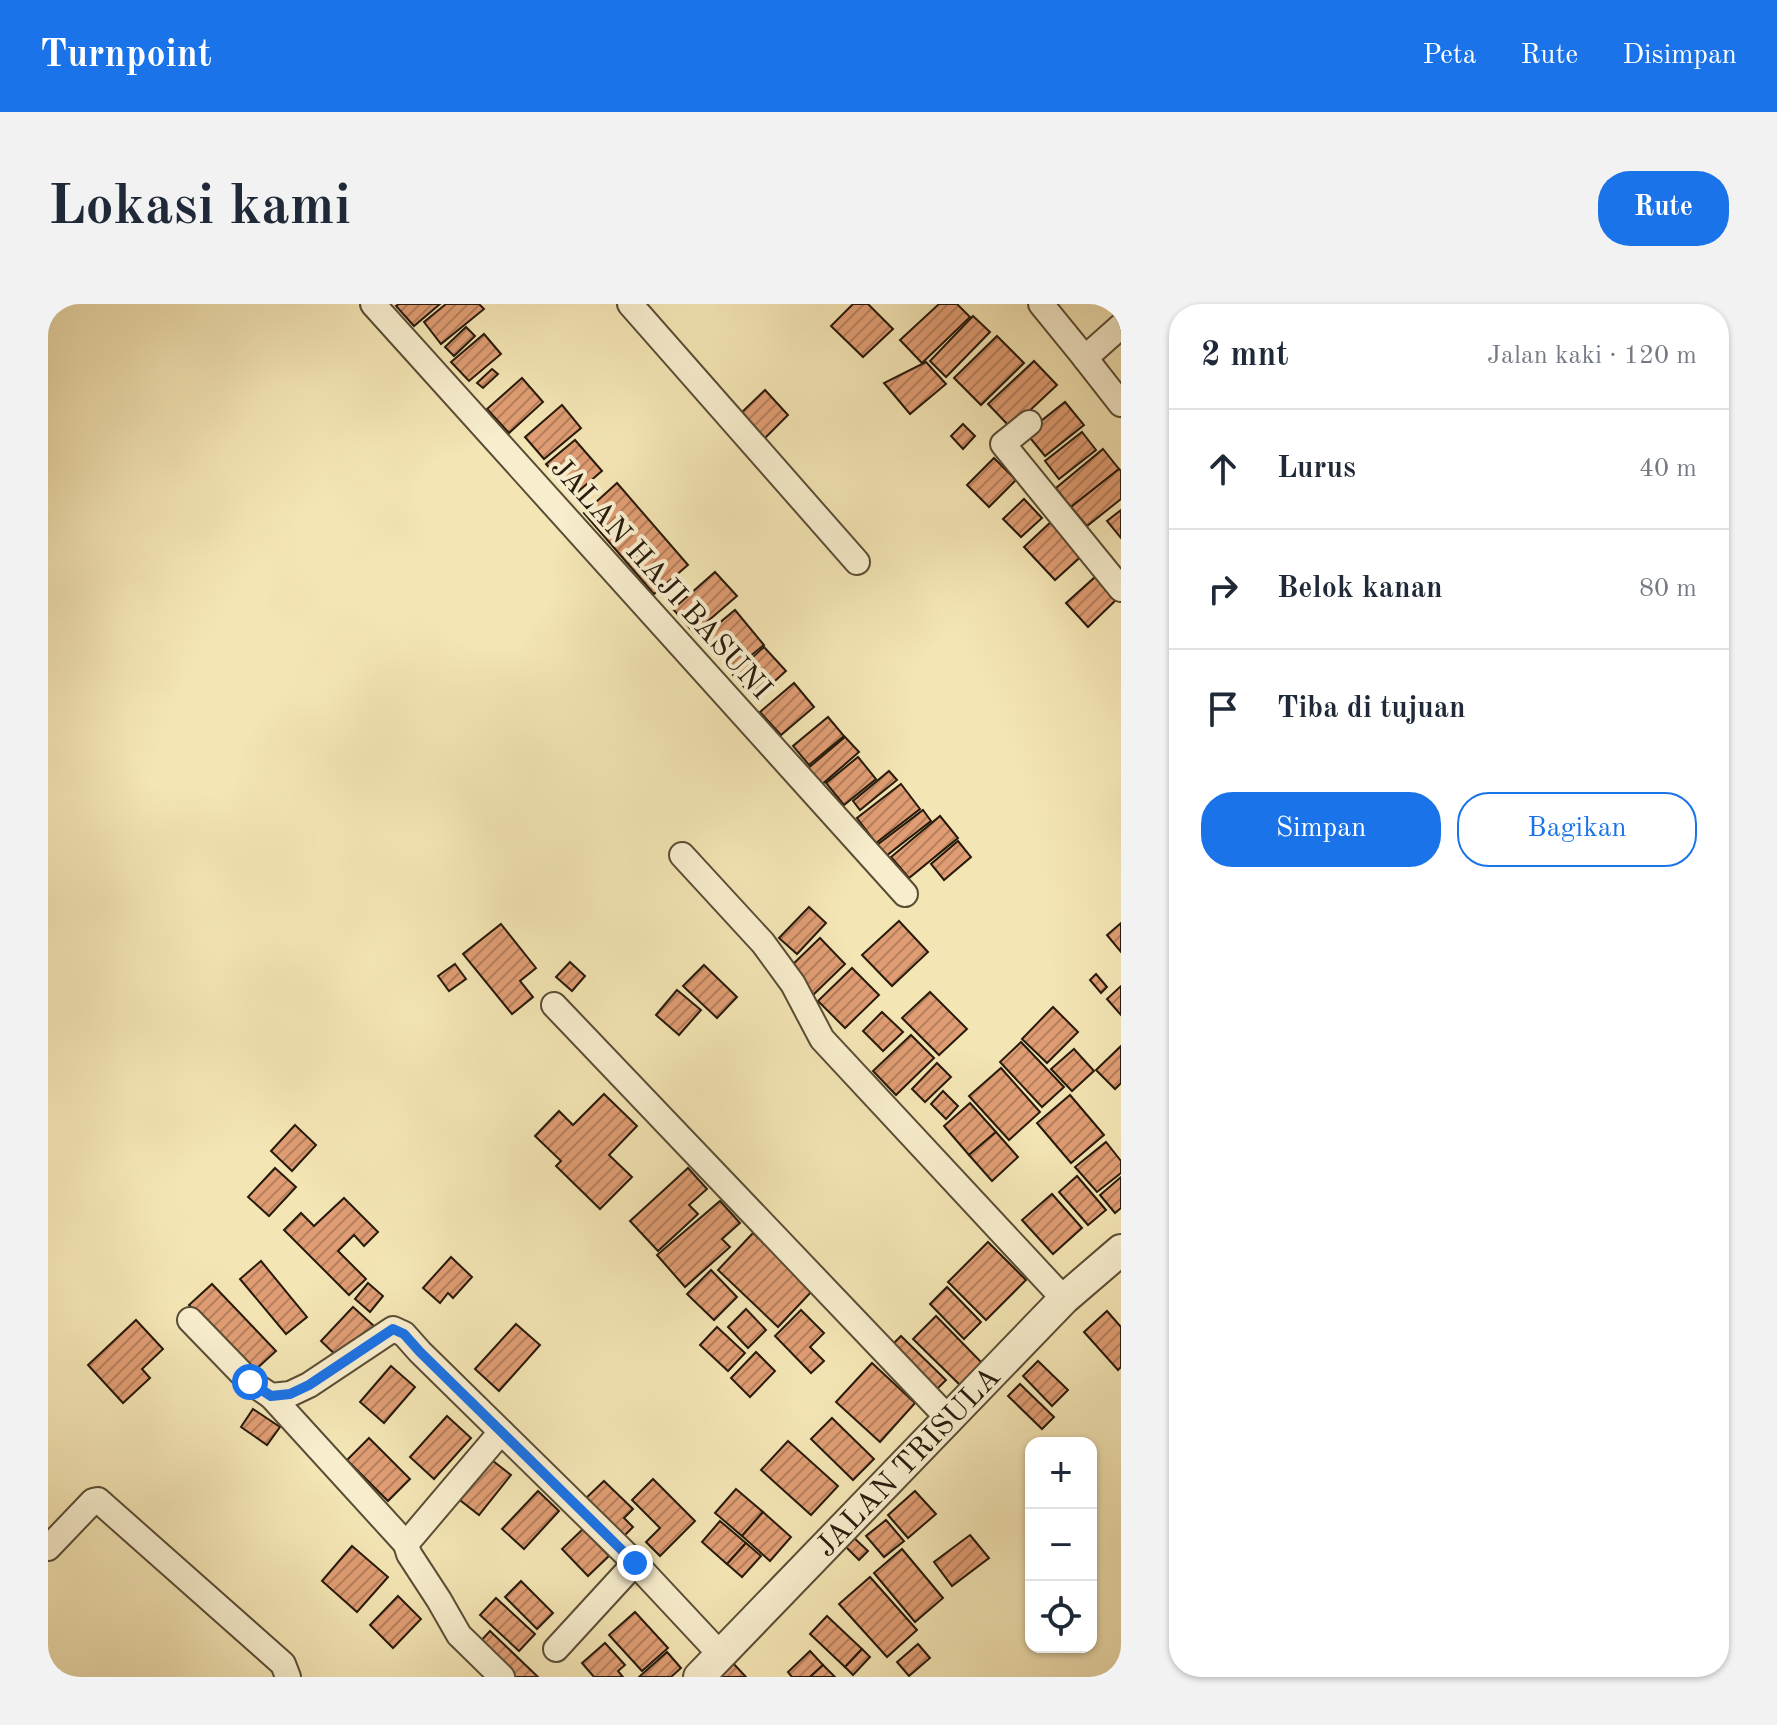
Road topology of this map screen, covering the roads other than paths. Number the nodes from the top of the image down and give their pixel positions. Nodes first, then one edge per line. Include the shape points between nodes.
1 (373, 304) edge
2 (630, 304) edge
3 (1041, 304) edge
4 (1121, 326) edge
5 (1085, 358) junction
6 (1121, 404) edge
7 (1029, 423) dead end
8 (857, 562) dead end
9 (1121, 589) edge
10 (682, 855) dead end
11 (905, 894) dead end
12 (554, 1005) dead end
13 (1121, 1250) edge
14 (1064, 1299) junction
15 (190, 1320) dead end
16 (271, 1396) junction
17 (949, 1419) junction
18 (501, 1432) junction
19 (406, 1544) junction
20 (48, 1548) edge
21 (635, 1563) junction
22 (556, 1649) dead end
23 (720, 1654) junction
24 (288, 1677) edge
25 (502, 1677) edge
26 (699, 1677) edge

1 - 11 street, JALAN HAJI BASUNI
2 - 8 street
3 - 5 street
4 - 5 street
5 - 6 street
7 - 9 street via 1003,444
10 - 14 street via 763,943 793,984 822,1039
12 - 17 street
13 - 14 street, JALAN TRISULA
14 - 17 street, JALAN TRISULA
15 - 16 street via 250,1382
16 - 18 street via 309,1385 393,1329
16 - 19 street
17 - 23 street, JALAN TRISULA
18 - 19 street
18 - 21 street
19 - 25 street via 459,1635
20 - 24 street via 98,1500 283,1664
21 - 22 street
21 - 23 street
23 - 26 street, JALAN TRISULA

